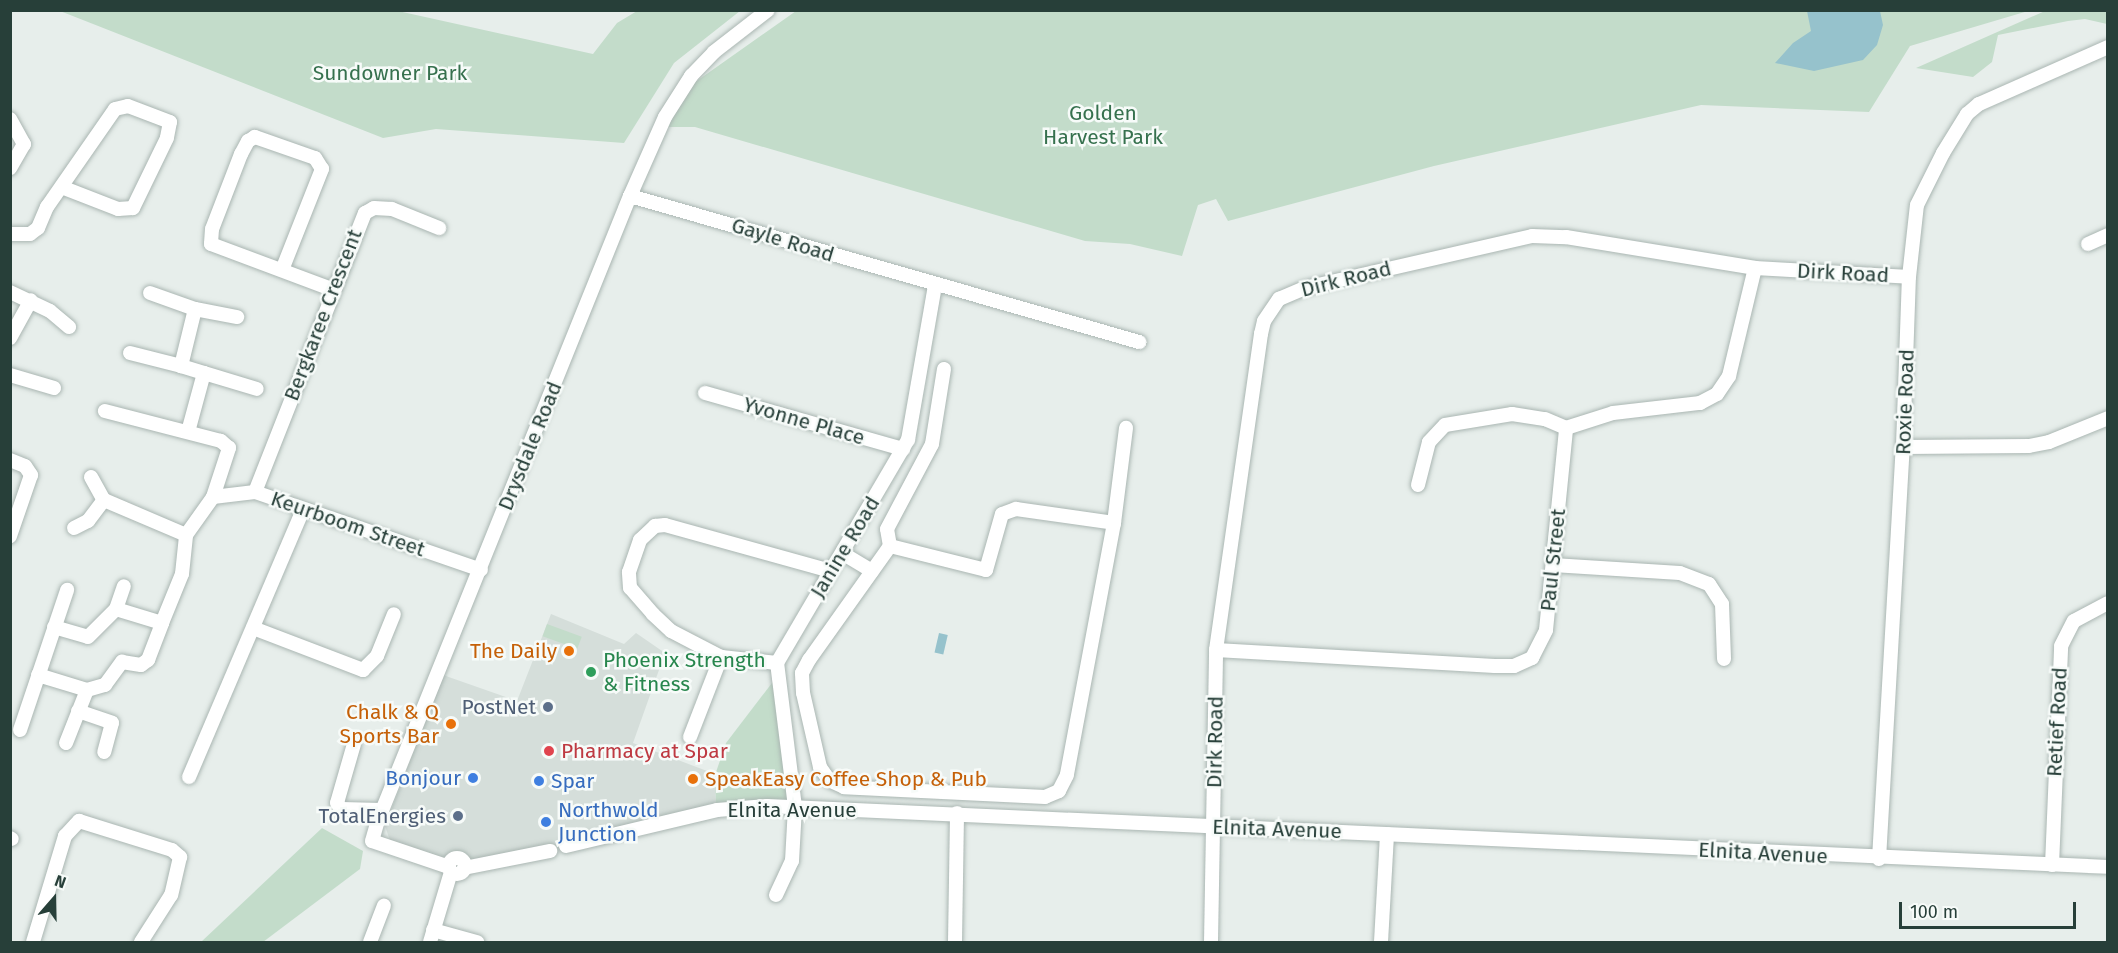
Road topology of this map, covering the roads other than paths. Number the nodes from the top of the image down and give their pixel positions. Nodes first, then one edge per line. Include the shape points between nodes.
1 (768, 10) edge
2 (2108, 47) edge
3 (10, 119) edge
4 (10, 168) edge
5 (64, 188) junction
6 (630, 196) junction
7 (439, 228) dead end
8 (10, 234) edge
9 (2108, 235) edge
10 (2088, 244) dead end
11 (1755, 268) junction
12 (282, 270) junction
13 (1909, 277) junction
14 (935, 285) junction
15 (334, 290) junction
16 (10, 292) edge
17 (150, 293) dead end
18 (31, 300) junction
19 (195, 309) junction
20 (237, 317) dead end
21 (69, 327) dead end
22 (10, 338) edge
23 (1139, 342) dead end
24 (130, 353) dead end
25 (182, 366) junction
26 (944, 369) dead end
27 (204, 374) junction
28 (10, 375) edge
29 (54, 388) dead end
30 (257, 389) dead end
31 (705, 393) dead end
32 (105, 411) dead end
33 (2108, 418) edge
34 (1126, 428) dead end
35 (1566, 428) junction
36 (188, 432) junction
37 (1903, 447) junction
38 (903, 449) junction
39 (10, 460) edge
40 (91, 477) dead end
41 (1418, 485) dead end
42 (255, 492) junction
43 (213, 497) junction
44 (104, 500) junction
45 (303, 510) junction
46 (1114, 523) junction
47 (74, 528) dead end
48 (186, 535) junction
49 (10, 536) edge
50 (890, 546) junction
51 (842, 553) junction
52 (1553, 565) junction
53 (481, 570) junction
54 (831, 571) junction
55 (872, 571) junction
56 (124, 586) dead end
57 (67, 590) dead end
58 (2108, 603) edge
59 (116, 609) junction
60 (394, 614) dead end
61 (162, 623) junction
62 (54, 627) junction
63 (253, 628) junction
64 (1216, 650) junction
65 (721, 657) junction
66 (1724, 659) dead end
67 (777, 663) junction
68 (38, 675) junction
69 (87, 690) junction
70 (78, 711) junction
71 (20, 730) dead end
72 (690, 737) dead end
73 (66, 742) dead end
74 (354, 744) dead end
75 (104, 752) dead end
76 (189, 777) dead end
77 (795, 807) junction
78 (382, 810) junction
79 (957, 813) junction
80 (1214, 826) junction
81 (1387, 834) junction
82 (1879, 859) junction
83 (2052, 865) junction
84 (2108, 867) edge
85 (455, 869) junction
86 (776, 895) dead end
87 (384, 906) dead end
88 (431, 936) edge
89 (33, 942) edge
90 (141, 942) edge
91 (370, 942) edge
92 (477, 942) edge
93 (955, 942) edge
94 (1211, 942) edge
95 (1381, 942) edge

1 - 6 street, Drysdale Road via 714,52 691,76 665,117
2 - 13 street, Roxie Road via 1979,104 1967,114 1922,189
3 - 4 street via 24,144
5 - 5 street via 118,209 133,208 167,138 170,122 129,106 118,107 108,116
5 - 8 street via 35,231 25,236
6 - 14 street, Gayle Road
6 - 53 street, Drysdale Road
7 - 15 street, Bergkaree Crescent via 392,209 374,208 360,221
9 - 10 street
11 - 13 street, Dirk Road
11 - 35 street via 1730,376 1717,394 1700,403 1613,413
11 - 64 street, Dirk Road via 1566,237 1532,236 1316,285 1279,299 1264,321 1261,334
12 - 12 street via 322,169 315,158 255,137 248,141 242,154 209,240 222,250
12 - 15 street
13 - 37 street, Roxie Road
14 - 23 street, Gayle Road via 957,288
14 - 38 street, Janine Road via 915,415
15 - 42 street, Bergkaree Crescent
16 - 18 street
17 - 19 street
18 - 21 street
18 - 22 street
19 - 20 street
19 - 25 street
24 - 25 street
25 - 27 street
26 - 50 street via 932,444 887,529
27 - 30 street
27 - 36 street
28 - 29 street
31 - 38 street, Yvonne Place
32 - 36 street
33 - 37 street via 2030,446
34 - 46 street
35 - 41 street via 1512,414 1445,425 1429,442
35 - 52 street, Paul Street
36 - 43 street via 229,447
37 - 82 street, Roxie Road
38 - 51 street, Janine Road
39 - 49 street via 24,466 31,475
40 - 44 street
42 - 43 street, Keurboom Street
42 - 45 street, Keurboom Street
43 - 48 street
44 - 47 street via 88,521
44 - 48 street
45 - 53 street, Keurboom Street
45 - 63 street
46 - 50 street via 1016,509 1004,511 986,570
46 - 55 street via 1067,775 1059,791 1045,797 844,787 823,774 802,693 802,673
48 - 61 street via 182,574
50 - 55 street
51 - 54 street, Janine Road
51 - 55 street
52 - 64 street, Paul Street via 1541,647 1532,658 1514,666
52 - 66 street via 1680,573 1709,584 1722,604
53 - 78 street, Drysdale Road
54 - 65 street via 665,525 646,532 629,572 630,588 671,631
54 - 67 street, Janine Road
56 - 59 street
57 - 62 street
58 - 83 street, Retief Road via 2074,621 2061,646
59 - 61 street
59 - 62 street via 88,637
60 - 63 street via 377,656 363,670
61 - 69 street via 146,663 125,660 109,682
62 - 68 street
63 - 76 street
64 - 80 street, Dirk Road
65 - 67 street
65 - 72 street
67 - 77 street
68 - 69 street
68 - 71 street
69 - 70 street
70 - 73 street
70 - 75 street via 112,723
74 - 78 street via 337,803 341,809
77 - 79 street, Elnita Avenue
77 - 85 street, Elnita Avenue via 717,810 566,846 560,856 550,850
77 - 86 street via 792,861
78 - 85 street, Drysdale Road via 372,841
79 - 80 street, Elnita Avenue
79 - 93 street
80 - 81 street, Elnita Avenue
80 - 94 street, Dirk Road
81 - 82 street, Elnita Avenue
81 - 95 street
82 - 83 street, Elnita Avenue
83 - 84 street, Elnita Avenue
85 - 88 street
87 - 91 street
88 - 92 street
89 - 90 street via 65,836 79,821 172,850 180,857 171,895

